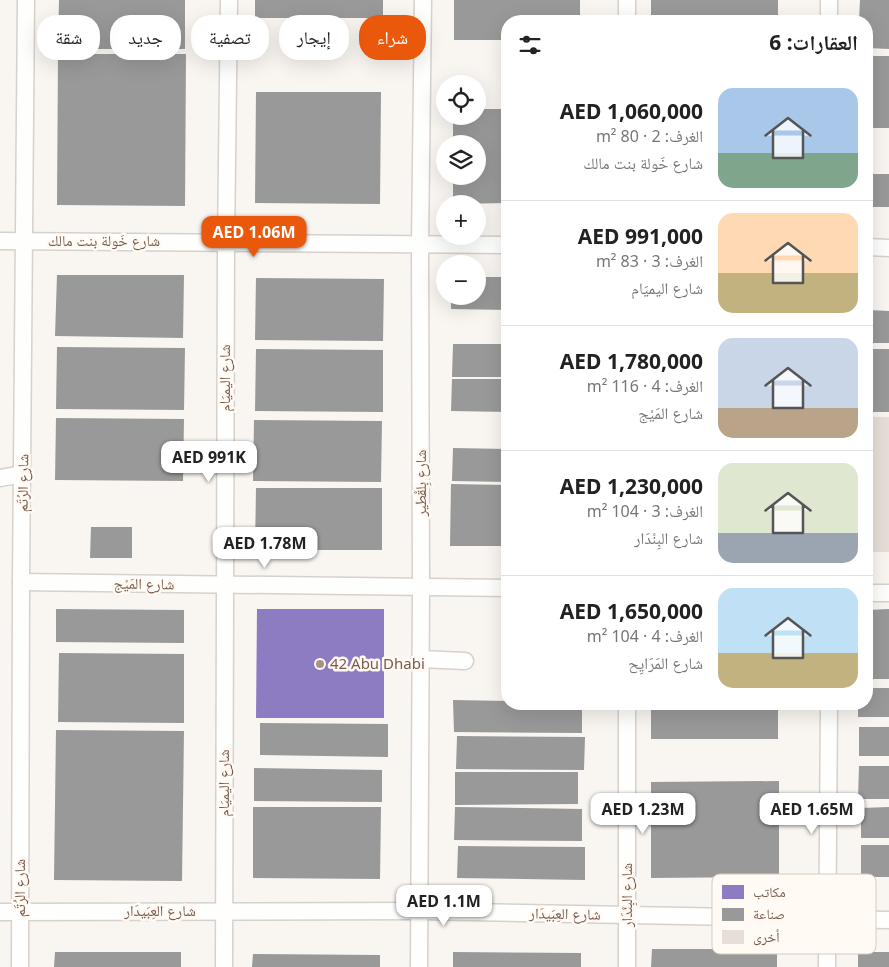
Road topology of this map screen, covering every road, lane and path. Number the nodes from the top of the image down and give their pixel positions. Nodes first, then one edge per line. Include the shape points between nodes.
1 (26, 0) edge
2 (229, 0) edge
3 (423, 0) edge
4 (627, 0) edge
5 (829, 0) edge
6 (627, 15) edge
7 (829, 15) edge
8 (0, 241) edge
9 (25, 241) junction
10 (226, 242) junction
11 (420, 244) junction
12 (501, 245) edge
13 (873, 248) edge
14 (889, 248) edge
15 (23, 474) junction
16 (0, 478) edge
17 (21, 582) junction
18 (225, 585) junction
19 (421, 587) junction
20 (501, 588) edge
21 (873, 592) edge
22 (889, 593) edge
23 (420, 659) junction
24 (465, 661) dead end
25 (627, 710) edge
26 (829, 710) edge
27 (827, 874) edge
28 (224, 911) junction
29 (419, 911) junction
30 (0, 912) edge
31 (20, 912) junction
32 (628, 915) junction
33 (712, 917) edge
34 (876, 920) edge
35 (889, 920) edge
36 (827, 954) edge
37 (20, 967) edge
38 (224, 967) edge
39 (419, 967) edge
40 (627, 967) edge
41 (827, 967) edge

1 - 9 street, شارع الرُتَم
2 - 10 street, شارع اليميَام
3 - 11 street, شارع بِلقْطير
4 - 6 street
5 - 7 street
8 - 9 street, شارع خَولة بنت مالك
9 - 10 street, شارع خَولة بنت مالك
9 - 15 street, شارع الرُتَم
10 - 11 street, شارع خَولة بنت مالك
10 - 18 street, شارع اليميَام
11 - 12 street, شارع خَولة بنت مالك
11 - 19 street, شارع بِلقْطير
13 - 14 street
15 - 16 street
15 - 17 street, شارع الرُتَم
17 - 18 street, شارع المَيْج
17 - 31 street, شارع الرُتَم
18 - 19 street, شارع المَيْج
18 - 28 street, شارع اليميَام
19 - 20 street, شارع المَيْج
19 - 23 street, شارع بِلقْطير
21 - 22 street
23 - 24 street
23 - 29 street, شارع بِلقْطير
25 - 32 street, شارع البِنْدَار
26 - 27 street
28 - 29 street, شارع العِبَيدَار
28 - 31 street, شارع العِبَيدَار
28 - 38 street, شارع اليميَام
29 - 32 street, شارع العِبَيدَار
29 - 39 street, شارع بِلقْطير
30 - 31 street, شارع العِبَيدَار
31 - 37 street, شارع الرُتَم
32 - 33 street, شارع العِبَيدَار
32 - 40 street, شارع البِنْدَار
34 - 35 street, شارع العِبَيدَار
36 - 41 street

